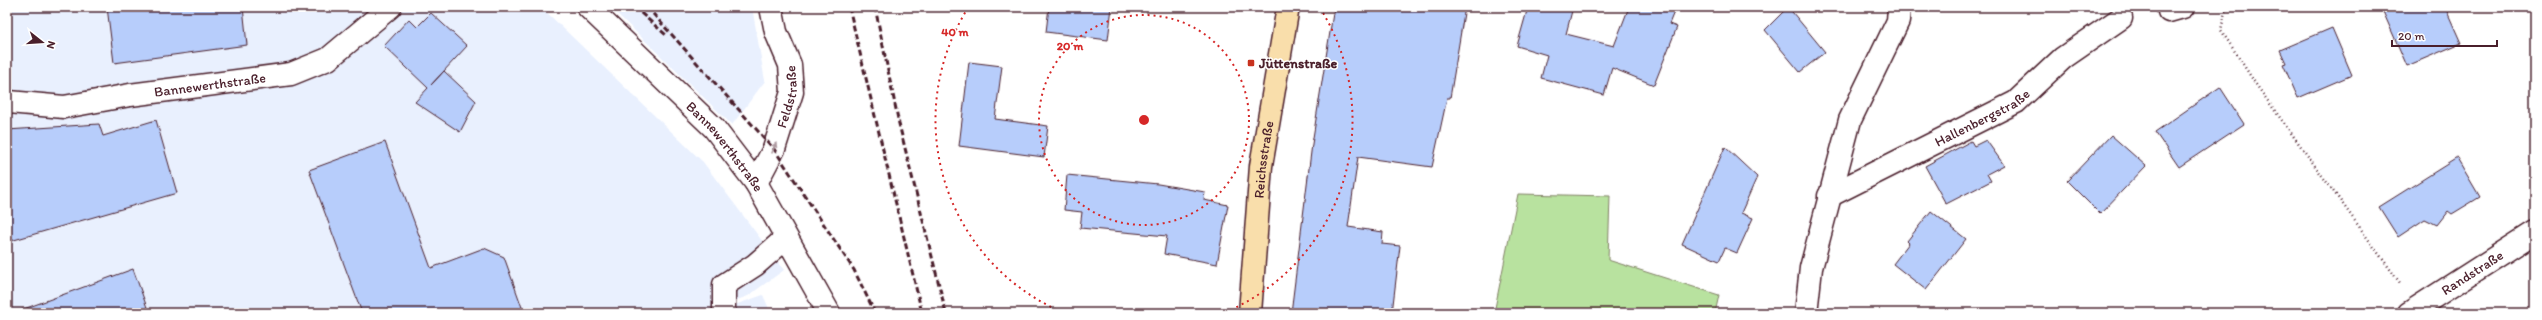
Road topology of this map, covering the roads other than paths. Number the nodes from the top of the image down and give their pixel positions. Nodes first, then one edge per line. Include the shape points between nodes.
1 (390, 7) edge
2 (588, 7) edge
3 (771, 7) edge
4 (1288, 7) edge
5 (1899, 7) edge
6 (2121, 18) dead end
7 (9, 102) dead end
8 (756, 183) junction
9 (1829, 196) junction
10 (2535, 232) edge
11 (786, 238) junction
12 (2413, 310) edge
13 (724, 313) edge
14 (829, 313) edge
15 (1250, 313) edge
16 (1806, 313) edge

1 - 7 street, Bannewerthstraße via 328,59 291,74 130,95 64,107
2 - 8 street, Bannewerthstraße via 714,128
8 -> 3 street, Feldstraße via 774,149 792,92 790,65 776,32
4 - 15 main road, Reichsstraße via 1261,166
5 - 9 street via 1898,21 1850,120
6 - 9 street, Hallenbergstraße via 2063,58 2016,102
8 - 11 street, Bannewerthstraße
9 - 16 street via 1811,268
10 - 12 street, Randstraße
11 - 13 street via 755,265 724,285
11 - 14 street, Bannewerthstraße via 817,288

